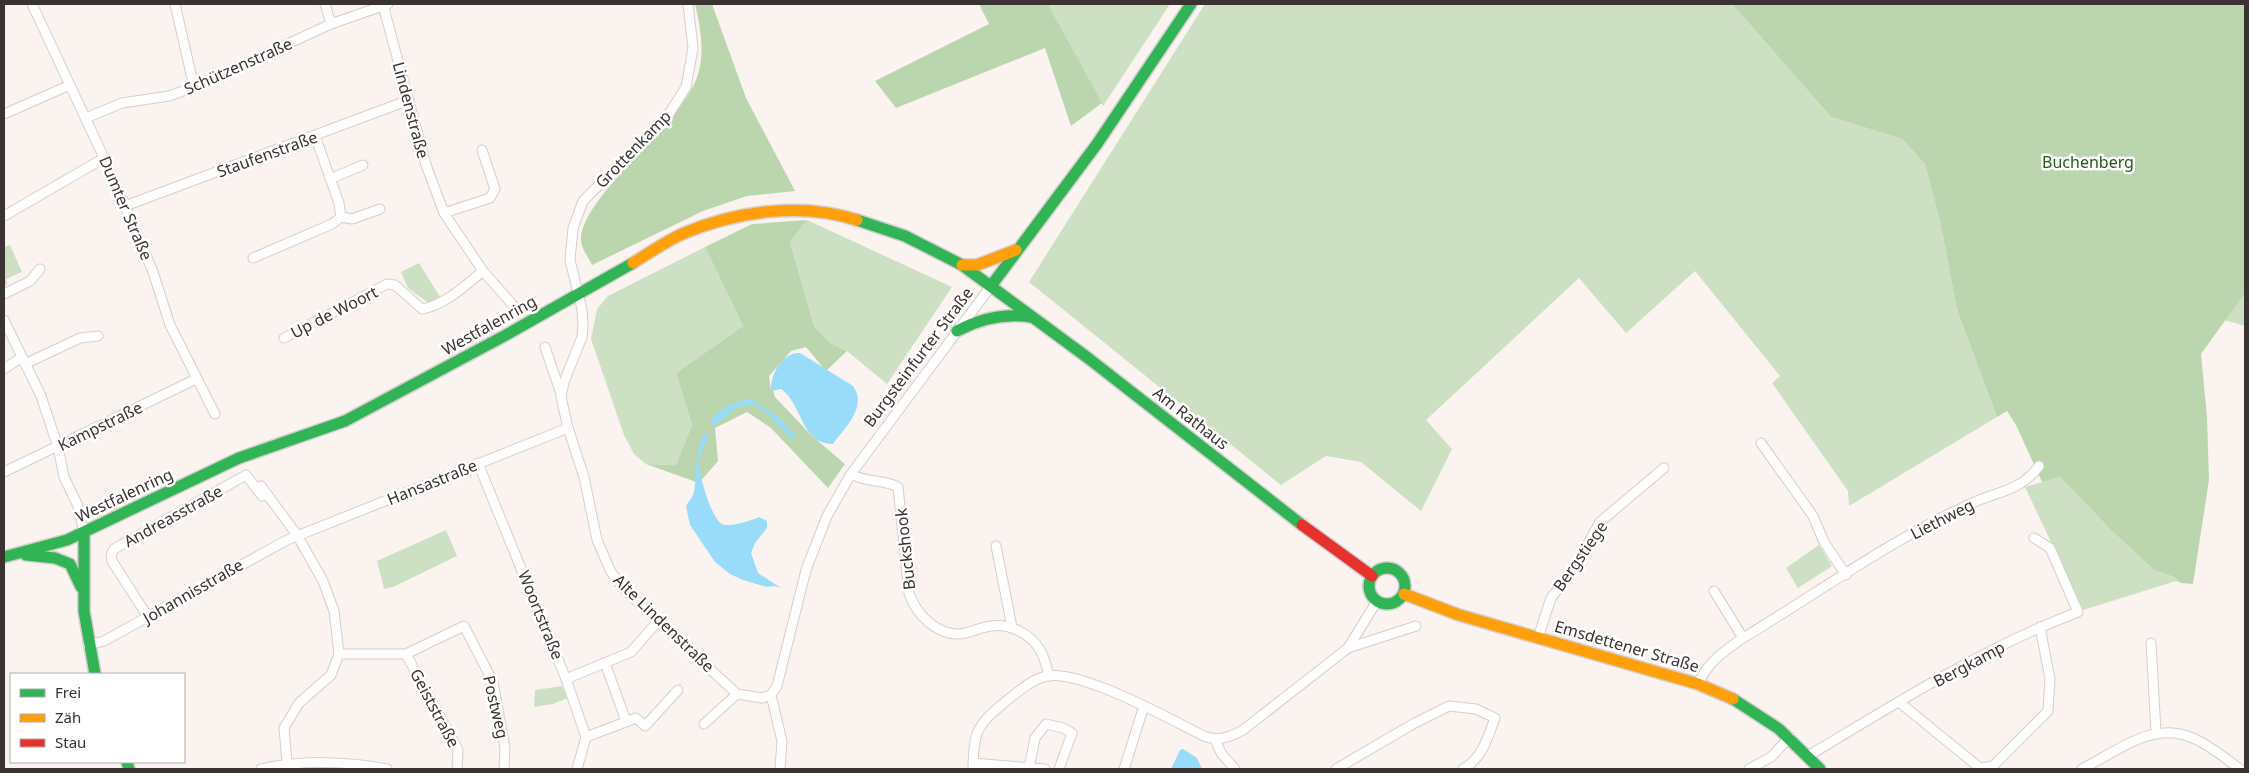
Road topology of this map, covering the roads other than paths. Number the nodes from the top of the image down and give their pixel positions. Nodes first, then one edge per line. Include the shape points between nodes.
1 (32, 4) edge
2 (175, 4) edge
3 (324, 4) edge
4 (688, 4) edge
5 (1191, 4) edge
6 (386, 5) edge
7 (331, 24) junction
8 (70, 85) junction
9 (194, 87) junction
10 (409, 100) junction
11 (4, 114) edge
12 (86, 118) junction
13 (315, 136) junction
14 (482, 150) dead end
15 (104, 158) junction
16 (363, 165) dead end
17 (330, 179) junction
18 (125, 206) junction
19 (380, 209) dead end
20 (444, 213) junction
21 (4, 216) edge
22 (341, 217) junction
23 (1018, 249) junction
24 (253, 258) dead end
25 (962, 266) junction
26 (40, 269) dead end
27 (483, 271) junction
28 (991, 286) junction
29 (578, 293) junction
30 (4, 294) edge
31 (518, 311) dead end
32 (1034, 318) junction
33 (4, 320) edge
34 (957, 331) junction
35 (98, 336) dead end
36 (284, 338) dead end
37 (545, 347) dead end
38 (23, 361) junction
39 (4, 369) edge
40 (196, 380) junction
41 (561, 397) junction
42 (215, 414) dead end
43 (568, 428) junction
44 (1761, 443) dead end
45 (58, 446) junction
46 (478, 464) junction
47 (2039, 466) dead end
48 (1664, 468) dead end
49 (4, 472) edge
50 (851, 474) junction
51 (261, 486) dead end
52 (270, 497) junction
53 (84, 532) junction
54 (297, 535) junction
55 (2034, 538) dead end
56 (996, 546) dead end
57 (21, 554) junction
58 (4, 557) edge
59 (1846, 575) junction
60 (1372, 576) junction
61 (83, 591) junction
62 (1714, 591) dead end
63 (1404, 594) junction
64 (1377, 601) junction
65 (148, 617) junction
66 (660, 620) junction
67 (1416, 626) dead end
68 (1012, 627) junction
69 (2040, 627) junction
70 (1538, 638) junction
71 (1743, 638) junction
72 (2150, 643) dead end
73 (88, 645) junction
74 (1348, 648) junction
75 (339, 654) junction
76 (406, 654) junction
77 (604, 663) junction
78 (95, 673) edge
79 (1049, 676) junction
80 (566, 679) junction
81 (1698, 684) junction
82 (678, 690) dead end
83 (737, 694) junction
84 (771, 695) junction
85 (1899, 702) junction
86 (1144, 706) junction
87 (626, 721) junction
88 (704, 724) dead end
89 (2156, 732) junction
90 (586, 737) junction
91 (1790, 737) junction
92 (1215, 739) junction
93 (1808, 756) junction
94 (287, 764) junction
95 (973, 766) edge
96 (1029, 768) junction
97 (261, 769) edge
98 (388, 769) edge
99 (457, 769) edge
100 (504, 769) edge
101 (577, 769) edge
102 (780, 769) edge
103 (1045, 769) edge
104 (1059, 769) edge
105 (1124, 769) edge
106 (1235, 769) edge
107 (1336, 769) edge
108 (1463, 769) edge
109 (1749, 769) edge
110 (1820, 769) edge
111 (2082, 769) edge
112 (2240, 769) edge

1 - 8 street, Dumter Straße
2 - 9 street
3 - 7 street
4 - 29 street, Grottenkamp via 693,48 686,87 667,117 583,201 573,228 570,260
5 - 23 main road, Burgsteinfurter Straße via 1097,144
6 - 7 street, Schützenstraße
6 - 10 street, Lindenstraße
7 - 9 street, Schützenstraße
8 - 11 street
8 - 12 street, Dumter Straße
9 - 12 street, Schützenstraße via 169,96 122,103
10 - 13 street, Staufenstraße
10 - 20 street, Lindenstraße via 426,165
12 - 15 street, Dumter Straße
13 - 17 street
13 - 18 street, Staufenstraße
14 - 20 street via 494,195
15 - 18 street, Dumter Straße
15 - 21 street
16 - 17 street
17 - 22 street
18 - 40 street, Dumter Straße via 153,272 170,325
19 - 22 street via 352,219
20 - 27 street, Lindenstraße
22 - 24 street via 332,224
23 - 25 main road via 977,265
23 - 28 main road, Burgsteinfurter Straße
25 - 28 main road, Westfalenring
25 - 29 main road, Westfalenring via 905,236 877,226 848,217 792,210 741,216 681,235
26 - 30 street via 30,281
27 - 31 street, Lindenstraße
27 - 36 street, Up de Woort via 432,307 422,309 400,288 387,284
28 - 32 main road, Am Rathaus
28 - 34 street, Burgsteinfurter Straße
29 - 41 street, Alte Lindenstraße via 584,326
29 - 53 main road, Westfalenring via 345,421 239,458
32 - 34 main road via 1013,314 995,316
32 - 60 main road, Am Rathaus via 1274,505
33 - 38 street
34 - 50 street, Burgsteinfurter Straße
35 - 38 street via 80,338
37 - 41 street, Alte Lindenstraße
38 - 39 street
38 - 45 street via 41,396
40 - 42 street, Dumter Straße
40 - 45 street, Kampstraße
41 - 43 street, Alte Lindenstraße
43 - 46 street, Hansastraße
43 - 66 street, Alte Lindenstraße via 584,477 597,540 611,572 625,590
44 - 59 street via 1813,516 1824,542
45 - 49 street, Kampstraße
45 - 53 street via 64,477 78,506
46 - 54 street, Hansastraße
46 - 80 street, Woortstraße
47 - 59 street, Liethweg via 2023,484 1972,502 1928,523
48 - 70 street, Bergstiege via 1600,522 1574,569 1551,598
50 - 68 street, Buckshook via 898,487 909,593 915,609 926,620 943,630 961,634 991,626
50 - 84 street, Burgsteinfurter Straße via 827,516 806,570 777,686
51 - 52 street
52 - 54 street
52 - 65 street, Andreasstraße via 262,497 246,475 114,548 112,561
53 - 57 main road, Westfalenring
53 - 61 main road
54 - 65 street, Johannisstraße
54 - 75 street via 323,581 331,604
55 - 69 street, Bergkamp via 2050,548 2078,612
56 - 68 street
57 - 58 main road, Westfalenring
57 - 61 main road via 56,558 70,564
59 - 71 street, Liethweg
60 - 63 main road via 1383,568 1397,570 1405,581
60 - 64 main road via 1370,590
61 - 73 main road
62 - 71 street
63 - 64 main road via 1392,603
63 - 70 main road, Emsdettener Straße via 1459,615
64 - 74 street
65 - 73 street, Johannisstraße via 104,641
66 - 77 street via 631,652
66 - 83 street, Alte Lindenstraße
67 - 74 street
68 - 79 street via 1040,650
69 - 85 street, Bergkamp
69 - 85 street via 2050,678 2048,711 1993,766 1980,768
70 - 81 main road, Emsdettener Straße
71 - 81 street, Liethweg via 1705,669
72 - 89 street
73 - 78 main road
74 - 92 street via 1242,730 1229,738
75 - 76 street, Geiststraße
75 - 94 street via 331,675 299,703 284,728
76 - 99 street, Geiststraße via 458,750
76 - 100 street, Postweg via 464,626 493,682 505,748
77 - 80 street
77 - 87 street
79 - 86 street via 1066,675
79 - 95 street via 1032,682 983,719 975,740
80 - 90 street, Woortstraße
81 - 91 main road, Emsdettener Straße via 1728,694 1761,713
82 - 87 street via 644,726 636,718
83 - 84 street via 762,698
83 - 88 street
84 - 102 street via 782,741
85 - 93 street, Bergkamp
86 - 92 street
86 - 105 street
87 - 90 street
89 - 111 street
89 - 112 street via 2184,734 2198,740
90 - 101 street
91 - 93 main road, Emsdettener Straße
91 - 109 street via 1771,757
92 - 106 street via 1221,753
93 - 110 main road, Emsdettener Straße
94 - 97 street
94 - 98 street
95 - 96 street
96 - 103 street
96 - 104 street via 1035,738 1046,724 1072,733
107 - 108 street via 1449,706 1476,709 1495,718 1476,759

